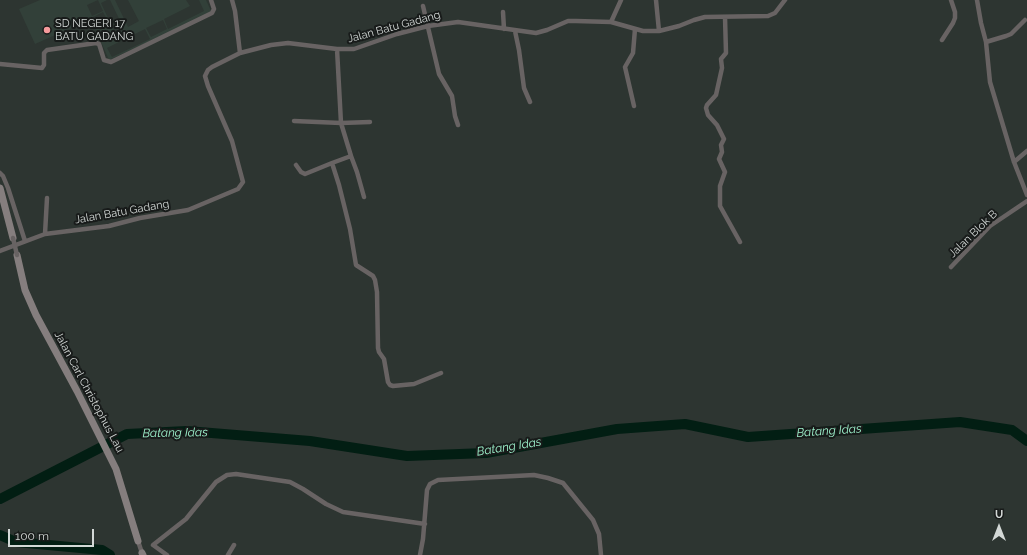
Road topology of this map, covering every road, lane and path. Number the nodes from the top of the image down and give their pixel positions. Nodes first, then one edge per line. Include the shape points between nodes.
1 (211, 0) edge
2 (232, 0) edge
3 (621, 0) edge
4 (656, 0) edge
5 (785, 0) edge
6 (951, 0) edge
7 (977, 0) edge
8 (423, 6) dead end
9 (503, 12) dead end
10 (725, 17) junction
11 (1025, 20) dead end
12 (611, 22) junction
13 (428, 26) junction
14 (504, 29) junction
15 (635, 29) junction
16 (515, 30) junction
17 (659, 30) junction
18 (942, 40) dead end
19 (986, 42) junction
20 (337, 50) junction
21 (240, 53) junction
22 (0, 64) edge
23 (530, 102) dead end
24 (634, 106) dead end
25 (294, 121) dead end
26 (370, 122) dead end
27 (341, 123) junction
28 (458, 126) dead end
29 (1027, 151) edge
30 (351, 156) junction
31 (1014, 162) junction
32 (332, 163) junction
33 (296, 165) dead end
34 (0, 173) edge
35 (0, 188) edge
36 (1027, 195) edge
37 (364, 197) dead end
38 (47, 198) dead end
39 (1027, 201) edge
40 (45, 234) junction
41 (13, 238) joint
42 (25, 241) junction
43 (740, 242) dead end
44 (0, 251) edge
45 (17, 255) joint
46 (951, 267) dead end
47 (441, 373) dead end
48 (424, 524) junction
49 (138, 541) joint
50 (234, 544) dead end
51 (143, 554) edge
52 (167, 555) edge
53 (228, 555) edge
54 (420, 555) edge
55 (601, 555) edge

1 - 22 street via 214,9 212,13 111,62 104,60 99,44 96,43 47,50 42,68
2 - 21 street
3 - 12 street
4 - 17 street
5 - 10 street, Jalan Batu Gadang via 775,13 768,16
6 - 18 street via 955,12 953,23
7 - 19 street
8 - 13 street
9 - 14 street
10 - 17 street, Jalan Batu Gadang via 700,18
10 - 43 street via 726,53 721,59 722,68 716,95 706,108 724,139 719,159 726,172 720,186 720,206
11 - 19 street via 1011,34
12 - 15 street, Jalan Batu Gadang
12 - 16 street, Jalan Batu Gadang via 576,21 543,31
13 - 14 street, Jalan Batu Gadang via 458,22
13 - 20 street, Jalan Batu Gadang via 354,49
13 - 28 street via 439,74 452,96
14 - 16 street, Jalan Batu Gadang
15 - 17 street, Jalan Batu Gadang
15 - 24 street via 633,54 625,67
16 - 23 street via 524,88
19 - 31 street via 990,82
20 - 21 street, Jalan Batu Gadang via 288,43
20 - 27 street
21 - 40 street, Jalan Batu Gadang via 212,67 205,76 231,136 243,182 238,189 188,210 109,226
25 - 27 street
26 - 27 street
27 - 30 street
29 - 31 street
30 - 32 street
30 - 37 street
31 - 36 street
32 - 33 street via 305,174
32 - 47 street via 348,221 356,265 375,280 378,348 384,359 390,385 414,384
34 - 42 street via 8,188
35 - 41 street
38 - 40 street
39 - 46 street, Jalan Blok B via 990,226
40 - 42 street, Jalan Batu Gadang
41 - 45 street, bridge
42 - 44 street, Jalan Batu Gadang
45 - 49 street, Jalan Carl Christophus Lau via 25,290 36,315 116,469
48 - 52 street via 343,512 290,482 227,475 216,482 186,519 153,545
48 - 54 street
48 - 55 street via 426,490 434,482 534,475 563,483 593,520 599,534
49 - 51 street
50 - 53 street

